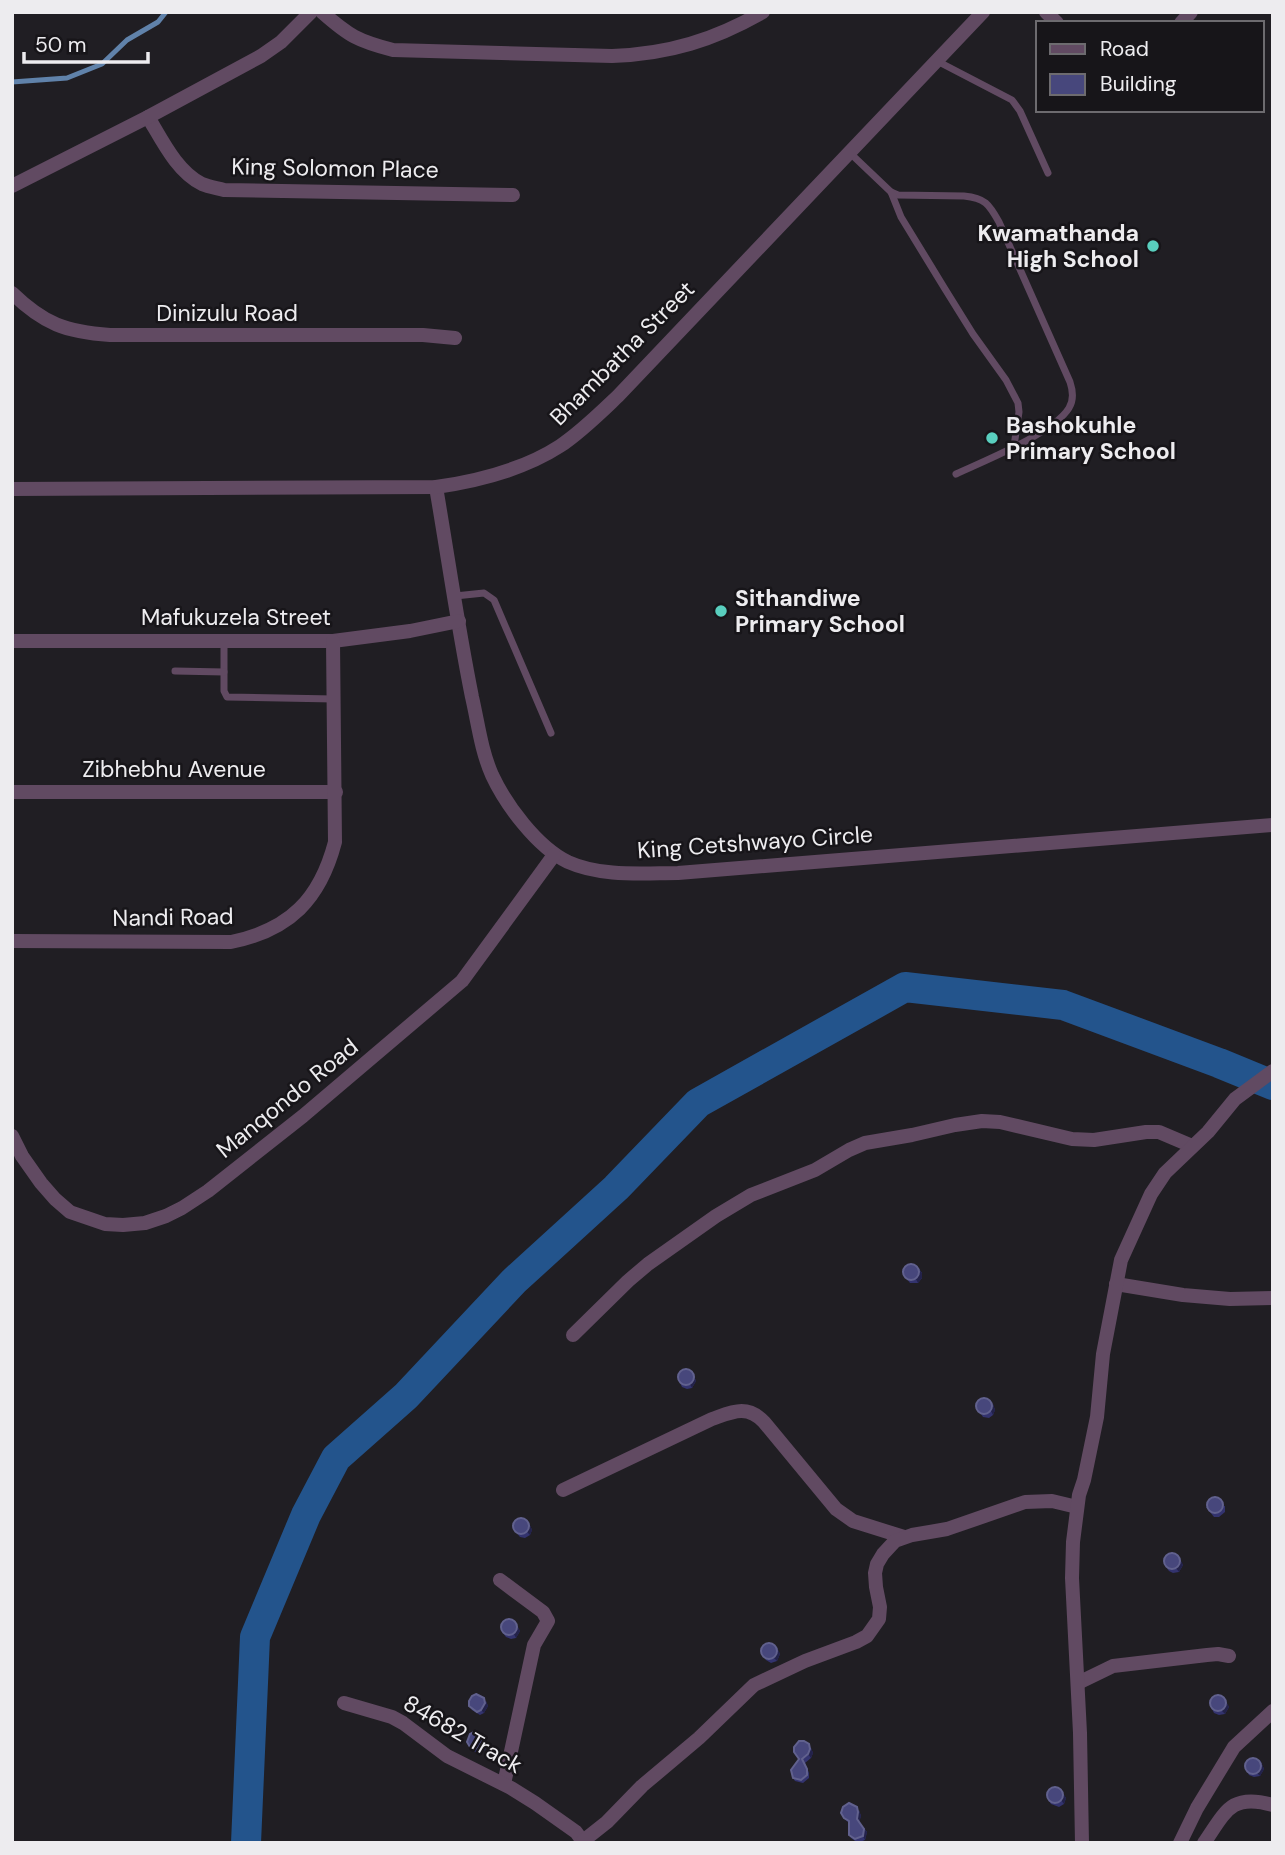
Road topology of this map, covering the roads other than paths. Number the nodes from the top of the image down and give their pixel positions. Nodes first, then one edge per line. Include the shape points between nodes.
1 (311, 12) edge
2 (322, 12) edge
3 (763, 12) edge
4 (984, 12) edge
5 (937, 61) junction
6 (148, 117) junction
7 (850, 153) junction
8 (1048, 173) dead end
9 (12, 186) edge
10 (891, 192) junction
11 (513, 195) dead end
12 (12, 293) edge
13 (454, 338) dead end
14 (1014, 446) junction
15 (956, 474) dead end
16 (436, 487) junction
17 (12, 489) edge
18 (455, 596) junction
19 (459, 621) junction
20 (12, 641) edge
21 (224, 641) junction
22 (333, 641) junction
23 (175, 671) dead end
24 (224, 672) junction
25 (334, 699) junction
26 (551, 733) dead end
27 (12, 792) edge
28 (336, 792) junction
29 (1273, 825) edge
30 (554, 855) junction
31 (12, 941) edge
32 (1273, 1071) edge
33 (12, 1136) edge
34 (1187, 1151) junction
35 (1116, 1284) junction
36 (1273, 1298) edge
37 (573, 1335) dead end
38 (563, 1490) dead end
39 (1077, 1507) junction
40 (904, 1537) junction
41 (499, 1580) dead end
42 (1229, 1656) dead end
43 (1078, 1683) junction
44 (344, 1703) dead end
45 (1273, 1711) edge
46 (504, 1784) junction
47 (1273, 1805) edge
48 (583, 1842) edge
49 (1082, 1843) edge
50 (1180, 1843) edge
51 (1204, 1843) edge

1 - 6 street via 261,56
2 - 3 street via 350,36 393,50 612,56 694,43
4 - 5 street, Bhambatha Street
5 - 7 street, Bhambatha Street
5 - 8 lane via 1012,100
6 - 9 street
6 - 11 street, King Solomon Place via 189,175 224,190
7 - 10 lane
7 - 16 street, Bhambatha Street via 589,424 560,446 508,471
10 - 14 lane via 901,217 1018,403
10 - 14 lane via 975,197 992,209 999,222 1073,391 1069,408 1060,418
12 - 13 street, Dinizulu Road via 29,310 55,324 90,334
14 - 15 lane
16 - 17 street, Bhambatha Street
16 - 18 street, King Cetshwayo Circle
18 - 19 street, King Cetshwayo Circle
18 - 26 lane via 484,593 494,600
19 - 22 street, Mafukuzela Street
19 - 30 street, King Cetshwayo Circle via 492,774 517,815
20 - 21 street, Mafukuzela Street
21 - 22 street, Mafukuzela Street
21 - 24 lane
22 - 25 street, Nandi Road
23 - 24 lane
24 - 25 lane via 224,691 230,698
25 - 28 street, Nandi Road
27 - 28 street, Zibhebhu Avenue
28 - 31 street, Nandi Road via 335,842 329,866 309,898 276,927 231,942
29 - 30 street, King Cetshwayo Circle via 678,873 588,869
30 - 33 street, Manqondo Road via 463,981 303,1116 182,1208 145,1223 123,1225 70,1212 41,1183
32 - 34 street via 1235,1100
34 - 35 street via 1151,1194 1121,1259
34 - 37 street via 1159,1132 1072,1139 982,1121 865,1143 716,1216 648,1264
35 - 36 street via 1183,1295
35 - 39 street via 1097,1417
38 - 40 street via 712,1419 750,1412 764,1422 844,1517
39 - 40 street via 1052,1501 1025,1502 947,1529
39 - 43 street via 1072,1578
40 - 48 street via 890,1545 877,1564 879,1619 867,1636 754,1685
41 - 46 street via 543,1612 548,1621 534,1645
42 - 43 street via 1113,1667
43 - 49 street
44 - 46 street, 84682 Track via 392,1717 447,1756
45 - 50 street via 1234,1747
46 - 48 street, 84682 Track via 569,1826
47 - 51 street via 1251,1800 1236,1803

